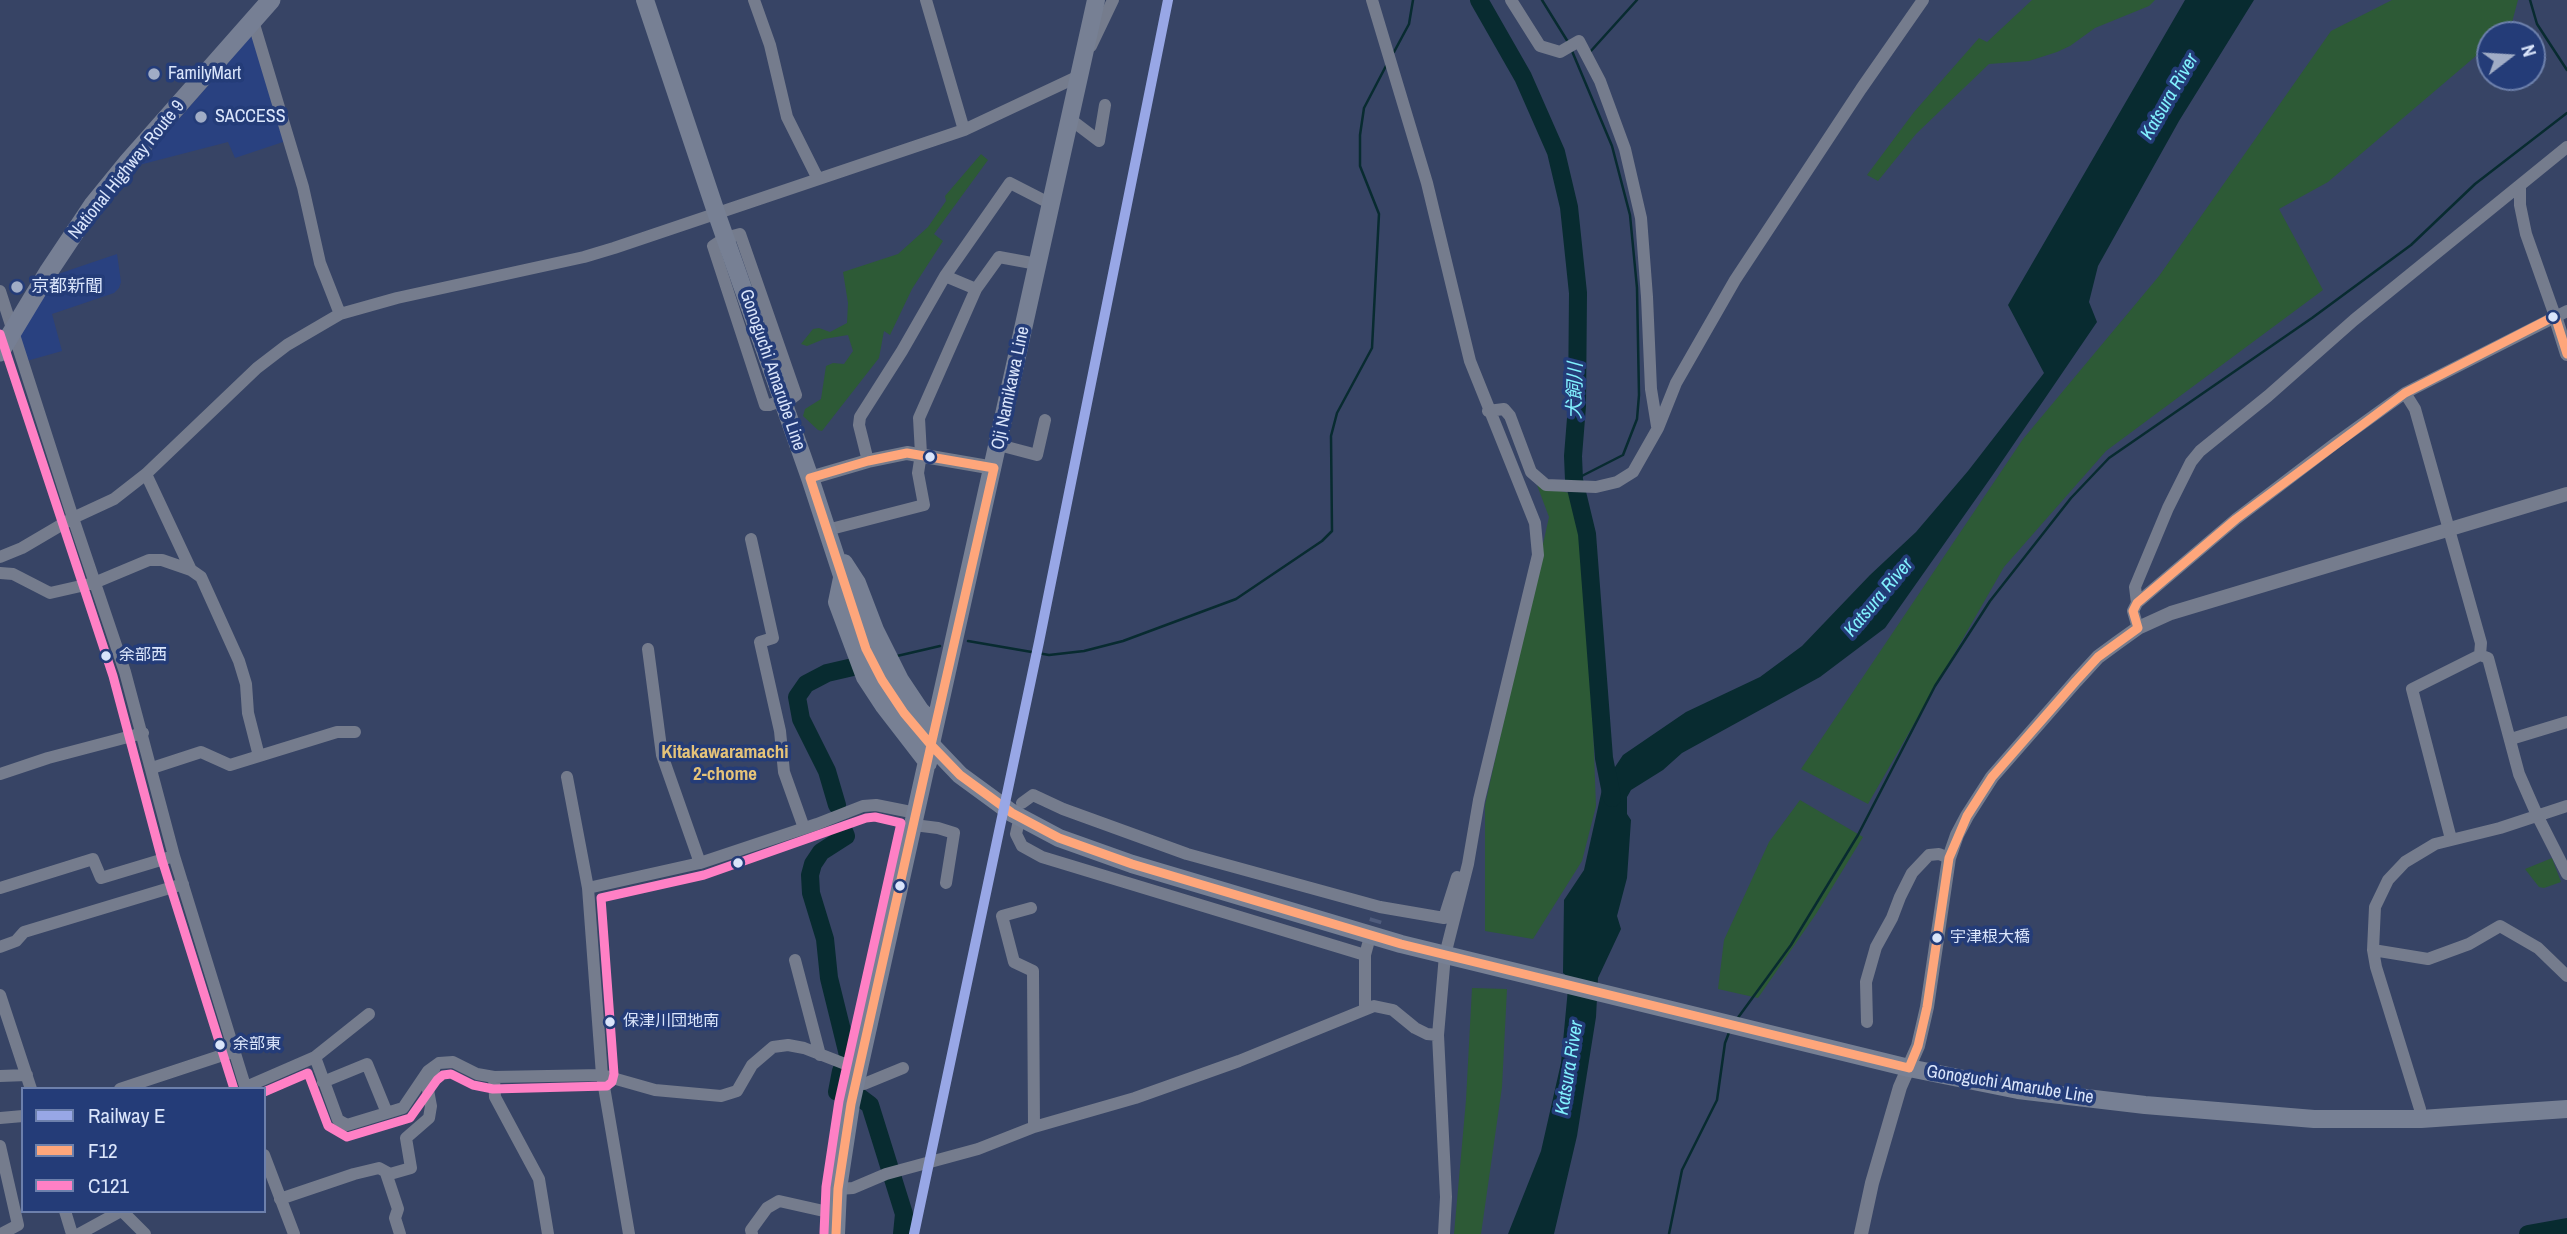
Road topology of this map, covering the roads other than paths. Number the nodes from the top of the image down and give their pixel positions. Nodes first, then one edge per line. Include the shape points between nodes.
1 (271, 0) edge
2 (645, 0) edge
3 (754, 0) edge
4 (926, 0) edge
5 (1096, 0) edge
6 (1113, 0) edge
7 (1372, 0) edge
8 (1511, 0) edge
9 (1923, 0) edge
10 (253, 21) junction
11 (1081, 71) junction
12 (1105, 105) dead end
13 (1070, 119) junction
14 (964, 130) junction
15 (2567, 147) edge
16 (818, 179) junction
17 (2520, 187) junction
18 (1051, 204) junction
19 (716, 212) junction
20 (725, 238) junction
21 (1037, 264) junction
22 (945, 276) junction
23 (976, 289) junction
24 (0, 291) edge
25 (2561, 313) edge
26 (340, 314) junction
27 (12, 330) junction
28 (0, 352) edge
29 (2567, 354) edge
30 (2405, 393) junction
31 (1488, 411) junction
32 (1045, 419) dead end
33 (1658, 428) junction
34 (999, 445) junction
35 (921, 454) junction
36 (868, 461) junction
37 (994, 468) junction
38 (146, 474) junction
39 (810, 478) junction
40 (2567, 494) edge
41 (73, 518) junction
42 (2449, 529) junction
43 (828, 534) junction
44 (751, 539) dead end
45 (0, 557) edge
46 (191, 570) junction
47 (0, 573) edge
48 (842, 578) junction
49 (94, 583) junction
50 (2137, 603) junction
51 (2138, 628) junction
52 (648, 649) dead end
53 (2480, 655) junction
54 (2567, 722) edge
55 (927, 728) junction
56 (355, 732) dead end
57 (143, 733) junction
58 (2511, 739) junction
59 (259, 756) junction
60 (928, 763) junction
61 (152, 768) junction
62 (0, 774) edge
63 (566, 777) dead end
64 (2567, 806) edge
65 (1017, 814) junction
66 (2537, 815) junction
67 (915, 819) junction
68 (804, 828) junction
69 (2451, 839) junction
70 (174, 856) junction
71 (1949, 858) junction
72 (1203, 859) junction
73 (700, 863) junction
74 (1468, 864) junction
75 (1204, 873) dead end
76 (2567, 874) edge
77 (946, 883) dead end
78 (184, 884) junction
79 (0, 888) edge
80 (588, 888) junction
81 (1206, 894) dead end
82 (1031, 908) dead end
83 (1208, 909) junction
84 (0, 947) edge
85 (2373, 950) junction
86 (1446, 955) junction
87 (795, 960) dead end
88 (2567, 976) edge
89 (0, 995) edge
90 (1365, 1008) junction
91 (369, 1014) dead end
92 (1867, 1022) dead end
93 (1438, 1035) junction
94 (235, 1051) junction
95 (820, 1055) junction
96 (315, 1057) junction
97 (435, 1066) junction
98 (903, 1068) dead end
99 (1909, 1068) junction
100 (27, 1075) junction
101 (0, 1076) edge
102 (602, 1076) junction
103 (494, 1077) junction
104 (856, 1078) junction
105 (323, 1082) junction
106 (31, 1087) edge
107 (126, 1087) edge
108 (246, 1087) edge
109 (248, 1087) edge
110 (2567, 1109) edge
111 (387, 1113) junction
112 (21, 1116) edge
113 (0, 1118) edge
114 (2421, 1119) junction
115 (1034, 1127) junction
116 (0, 1146) edge
117 (266, 1160) edge
118 (386, 1173) junction
119 (838, 1189) junction
120 (280, 1199) junction
121 (66, 1213) edge
122 (118, 1213) edge
123 (124, 1213) edge
124 (837, 1214) junction
125 (748, 1233) edge
126 (1, 1234) edge
127 (72, 1234) edge
128 (79, 1234) edge
129 (145, 1234) edge
130 (294, 1234) edge
131 (400, 1234) edge
132 (548, 1234) edge
133 (629, 1234) edge
134 (836, 1234) edge
135 (1444, 1234) edge
136 (1861, 1234) edge

1 - 10 highway, National Highway Route 9
2 - 19 main road, Gonoguchi Amarube Line
3 - 16 street via 787,117
4 - 14 street
5 - 11 main road
6 - 11 street, Oji Namikawa Line
7 - 31 street
8 - 33 street via 1540,46 1560,52 1579,41 1600,81 1625,149 1641,218 1651,389
9 - 33 street via 1735,280 1676,383
10 - 26 street via 303,187 320,263
10 - 27 highway, National Highway Route 9 via 93,205
11 - 13 main road, Oji Namikawa Line
11 - 14 street
12 - 13 street via 1099,141
13 - 18 main road, Oji Namikawa Line
14 - 16 street
15 - 17 street
16 - 19 street
17 - 25 street via 2526,234
17 - 50 street via 2200,451 2144,564 2135,587
18 - 21 main road, Oji Namikawa Line
18 - 22 street via 1010,183
19 - 20 main road, Gonoguchi Amarube Line
19 - 26 street via 584,257
20 - 20 street, bridge via 713,246 765,405 792,398 796,395 740,234
20 - 39 main road, Gonoguchi Amarube Line
21 - 23 street via 999,257
21 - 34 main road, Oji Namikawa Line
22 - 23 street
22 - 36 street via 860,417
23 - 35 street via 919,418
24 - 27 street
25 - 29 street
25 - 30 street
26 - 38 street via 257,368
27 - 28 highway, National Highway Route 9
27 - 41 street
30 - 42 street via 2415,409
30 - 50 street via 2236,519
31 - 33 street via 1504,410 1510,415 1531,472 1546,485 1596,487 1617,482 1633,472
31 - 74 street via 1535,523 1538,555
32 - 34 street via 1037,455
34 - 37 main road, Oji Namikawa Line
35 - 36 street
35 - 37 street
35 - 43 street via 918,472 925,505
36 - 39 street
37 - 55 main road, Oji Namikawa Line
38 - 41 street via 114,499
38 - 46 street
39 - 43 main road, Gonoguchi Amarube Line
40 - 42 street
41 - 45 street
41 - 49 street
42 - 51 street via 2171,613
42 - 53 street via 2481,643
43 - 48 main road, Gonoguchi Amarube Line
43 - 55 main road via 857,583 875,630
44 - 68 street via 773,638 760,642 784,772
46 - 49 street via 149,560
46 - 59 street via 201,577 239,662
47 - 49 street via 13,574 50,593
48 - 55 main road, Gonoguchi Amarube Line via 866,649 882,680
48 - 60 main road via 837,602 865,677
49 - 57 street
50 - 51 street via 2133,611
51 - 71 street via 2098,657 1992,777 1967,816
52 - 73 street via 662,755
53 - 58 street via 2488,658
53 - 69 street via 2412,689
54 - 58 street
55 - 60 main road, Oji Namikawa Line
55 - 65 main road, Gonoguchi Amarube Line, bridge via 960,775
56 - 59 street via 337,732
57 - 61 street
57 - 62 street
58 - 66 street via 2519,774
59 - 61 street via 230,765 201,752
60 - 67 main road, Oji Namikawa Line
61 - 70 street
63 - 80 street
64 - 66 street
65 - 72 street via 1033,795
65 - 83 street via 1016,834 1022,846 1042,857
65 - 86 main road, Gonoguchi Amarube Line via 1059,838 1132,864
66 - 69 street
66 - 76 street
67 - 68 street via 876,805 863,806
67 - 77 street via 954,833
67 - 104 main road, Oji Namikawa Line
68 - 73 street
69 - 85 street via 2405,862 2388,880 2375,906
70 - 78 street
70 - 79 street via 101,878 93,859
71 - 92 street via 1929,855 1912,873 1900,897 1876,947 1866,982
71 - 99 street via 1927,1007
72 - 74 street via 1378,913 1444,918 1458,873
72 - 75 street
73 - 80 street
74 - 86 street
78 - 84 street via 24,932
78 - 94 street
80 - 102 street
81 - 83 street
82 - 115 street via 1002,916 1014,962 1032,971
83 - 90 street via 1367,949
85 - 88 street via 2428,959 2500,926 2538,948
85 - 114 street
86 - 93 street
86 - 99 main road, Gonoguchi Amarube Line
87 - 95 street
89 - 100 street
90 - 93 street via 1382,1006 1415,1028
90 - 115 street via 1239,1061
91 - 96 street
93 - 135 street
94 - 107 street
94 - 108 street
95 - 102 street via 788,1045 773,1047 751,1065 737,1091 721,1096 655,1090
95 - 104 street
96 - 105 street
96 - 109 street
97 - 103 street via 453,1062
97 - 111 street via 403,1108
97 - 118 street via 428,1090 429,1118 406,1138 411,1168
98 - 104 street via 864,1084
99 - 114 main road, Gonoguchi Amarube Line via 2018,1090 2169,1108 2314,1119
99 - 136 street via 1871,1182
100 - 101 street
100 - 106 street
102 - 103 street
102 - 133 street
103 - 132 street via 495,1097 538,1179
104 - 119 main road, Oji Namikawa Line
105 - 111 street via 338,1120 347,1125
105 - 111 street via 367,1064
110 - 114 main road, Gonoguchi Amarube Line
112 - 113 street
115 - 119 street via 978,1149
116 - 126 street via 18,1225
117 - 120 street
118 - 120 street via 379,1168 354,1174
118 - 131 street via 398,1209 395,1218
119 - 124 main road, Oji Namikawa Line
120 - 130 street
121 - 127 street
122 - 128 street
123 - 129 street
124 - 125 street via 779,1201 767,1208
124 - 134 main road, Oji Namikawa Line

